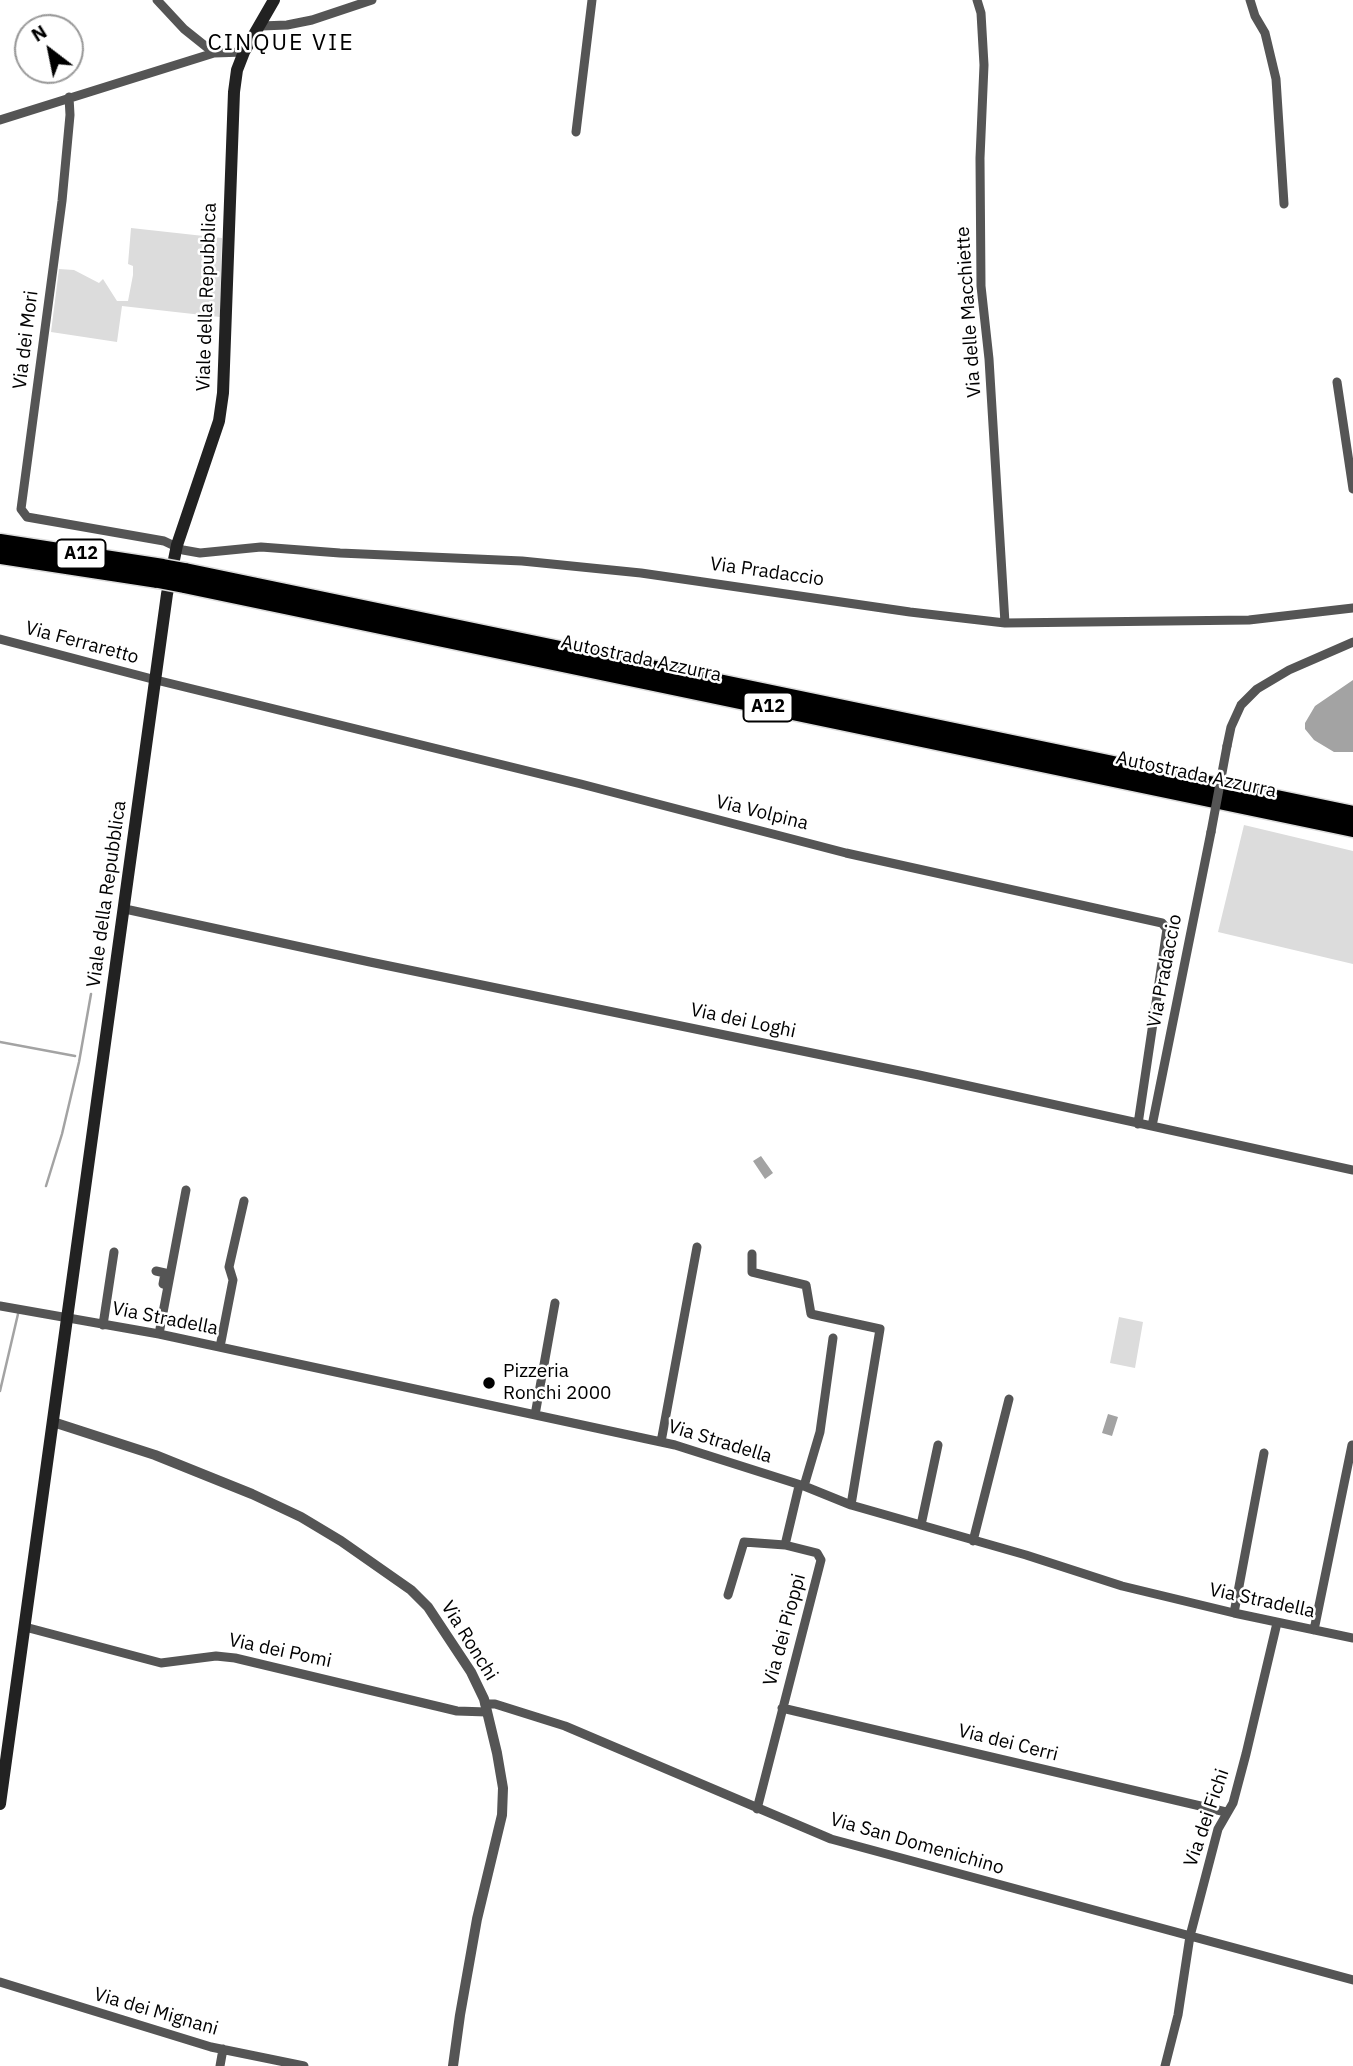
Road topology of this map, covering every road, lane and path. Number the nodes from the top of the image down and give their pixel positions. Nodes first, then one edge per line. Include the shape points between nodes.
1 (157, 0) edge
2 (274, 0) edge
3 (372, 0) edge
4 (592, 0) edge
5 (976, 0) edge
6 (1250, 0) edge
7 (261, 26) junction
8 (244, 52) junction
9 (214, 53) junction
10 (69, 97) junction
11 (0, 120) edge
12 (576, 132) dead end
13 (1284, 204) dead end
14 (1338, 382) dead end
15 (1353, 488) edge
16 (0, 542) edge
17 (177, 545) junction
18 (0, 556) edge
19 (160, 574) junction
20 (184, 578) junction
21 (1353, 608) edge
22 (1005, 623) junction
23 (0, 639) edge
24 (1353, 642) edge
25 (156, 680) junction
26 (1353, 814) edge
27 (1353, 829) edge
28 (125, 909) junction
29 (1138, 1124) junction
30 (1152, 1126) junction
31 (1353, 1170) edge
32 (186, 1190) dead end
33 (244, 1201) dead end
34 (697, 1247) dead end
35 (114, 1252) dead end
36 (752, 1254) dead end
37 (156, 1271) dead end
38 (555, 1303) dead end
39 (0, 1307) edge
40 (67, 1318) junction
41 (103, 1325) junction
42 (157, 1334) junction
43 (833, 1338) dead end
44 (220, 1347) junction
45 (1009, 1399) dead end
46 (535, 1415) junction
47 (53, 1422) junction
48 (661, 1442) junction
49 (938, 1445) dead end
50 (1352, 1445) edge
51 (1264, 1453) dead end
52 (801, 1486) junction
53 (851, 1506) junction
54 (921, 1525) junction
55 (972, 1541) junction
56 (785, 1545) junction
57 (728, 1595) dead end
58 (1234, 1613) junction
59 (1277, 1623) junction
60 (24, 1627) junction
61 (1314, 1630) junction
62 (1353, 1638) edge
63 (486, 1708) junction
64 (782, 1708) junction
65 (0, 1804) edge
66 (757, 1809) junction
67 (1226, 1812) junction
68 (1190, 1936) junction
69 (1353, 1980) edge
70 (0, 1982) edge
71 (223, 2049) junction
72 (220, 2066) edge
73 (304, 2066) edge
74 (453, 2066) edge
75 (1165, 2066) edge

1 - 9 street
2 - 7 main road, Viale della Repubblica
3 - 7 street via 312,20
4 - 12 street
5 - 22 street, Via delle Macchiette via 984,65 981,286
6 - 13 street via 1265,33 1276,79
7 - 8 main road, Viale della Repubblica
8 - 9 street
8 - 17 main road, Viale della Repubblica via 234,92 223,393 219,421
9 - 10 street
10 - 11 street
10 - 17 street, Via dei Mori via 62,201 21,509 27,517
14 - 15 street
16 - 19 highway, Autostrada Azzurra / A12
17 - 22 street, Via Pradaccio via 200,553 261,547 536,562
17 - 25 main road, Viale della Repubblica
18 - 19 highway, Autostrada Azzurra / A12
19 - 20 highway, Autostrada Azzurra / A12, bridge
20 - 26 highway, Autostrada Azzurra / A12
20 - 27 highway, Autostrada Azzurra / A12
21 - 22 street, Via Pradaccio via 1250,620
23 - 25 street, Via Ferraretto
24 - 30 street, Via Pradaccio, bridge via 1257,689 1241,705 1231,727
25 - 28 main road, Viale della Repubblica
25 - 29 street, Via Volpina via 846,853 1162,923 1167,929
28 - 29 street, Via dei Loghi
28 - 40 main road, Viale della Repubblica
29 - 30 street, Via dei Loghi
30 - 31 street, Via dei Loghi
32 - 42 street
33 - 44 street via 229,1267 233,1280
34 - 48 street
35 - 41 street
36 - 53 street via 752,1272 806,1285 811,1314 880,1329
37 - 42 street via 165,1273
38 - 46 street
39 - 40 street, Via Stradella
40 - 41 street, Via Stradella
40 - 47 main road, Viale della Repubblica
41 - 42 street, Via Stradella
42 - 44 street, Via Stradella
43 - 52 street, Via dei Pioppi via 820,1432
44 - 46 street, Via Stradella
45 - 55 street
46 - 48 street, Via Stradella
47 - 60 main road, Viale della Repubblica
47 - 63 street, Via Ronchi via 155,1455 252,1494 341,1541 428,1607 471,1672
48 - 52 street, Via Stradella
49 - 54 street
50 - 61 street
51 - 58 street
52 - 53 street, Via Stradella
52 - 56 street, Via dei Pioppi
53 - 54 street, Via Stradella
54 - 55 street, Via Stradella
55 - 58 street, Via Stradella via 1122,1586
56 - 57 street via 744,1542
56 - 64 street, Via dei Pioppi via 817,1553 821,1560
58 - 59 street, Via Stradella
59 - 61 street, Via Stradella
59 - 67 street, Via dei Fichi via 1247,1754 1233,1803
60 - 63 street, Via dei Pomi via 161,1663 235,1658 457,1711
60 - 65 main road, Viale della Repubblica
61 - 62 street, Via Stradella
63 - 66 street, Via San Domenichino via 495,1704 565,1726
63 - 74 street, Via Ronchi via 503,1787 502,1815 477,1919
64 - 66 street, Via dei Pioppi
64 - 67 street, Via dei Cerri
66 - 68 street, Via San Domenichino via 864,1849
67 - 68 street, Via dei Fichi
68 - 69 street, Via San Domenichino
68 - 75 street, Via dei Fichi
70 - 71 street, Via dei Mignani
71 - 72 street
71 - 73 street, Via dei Mignani

